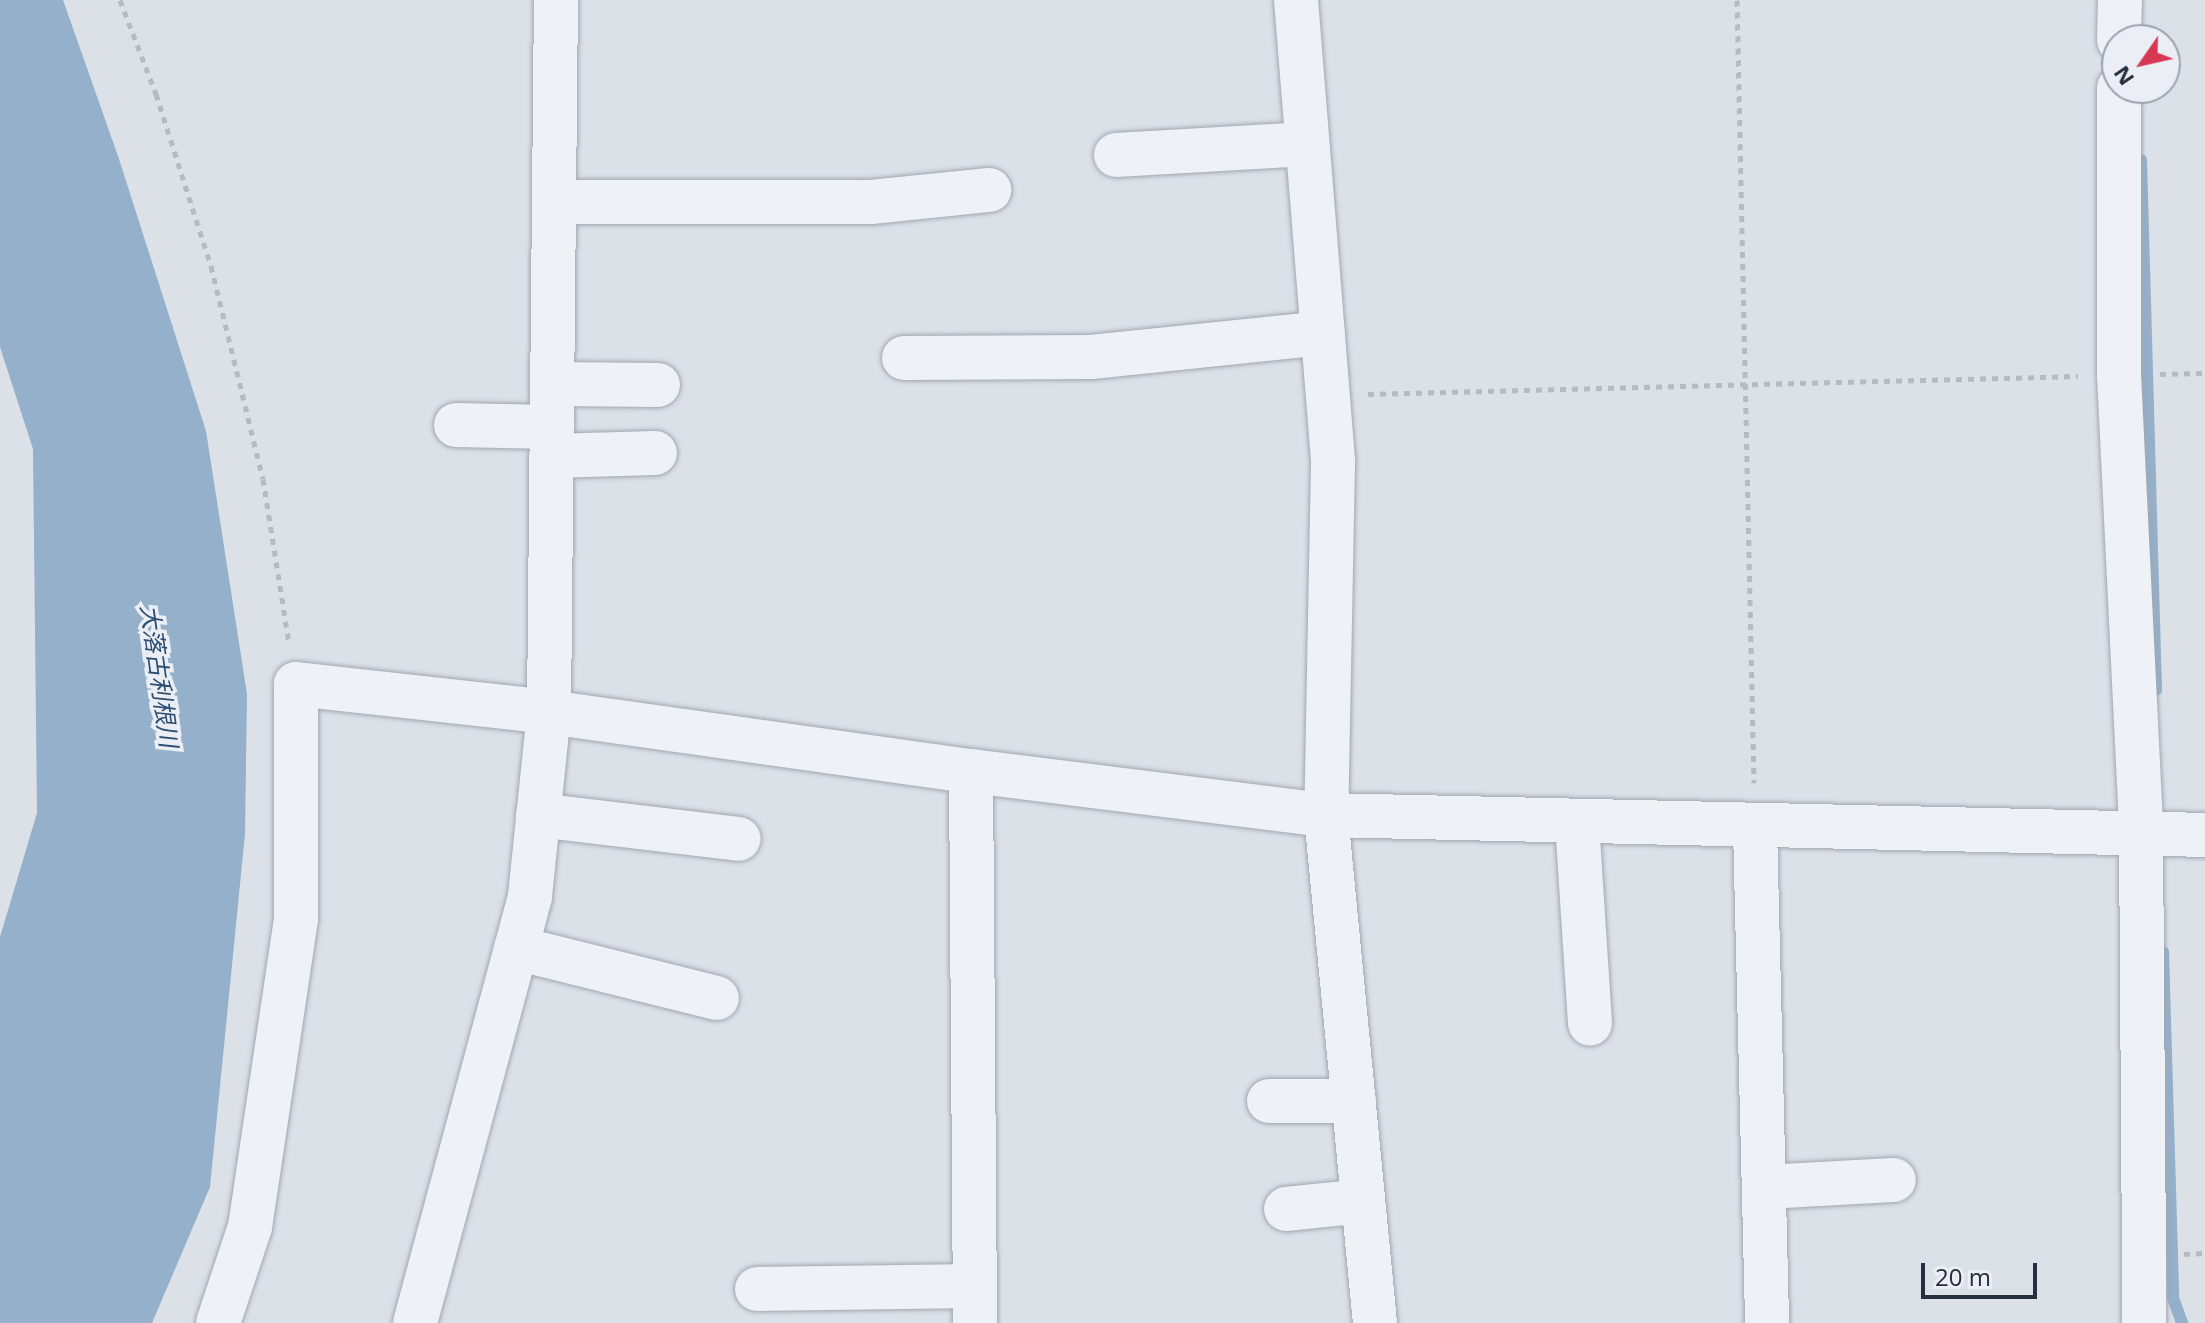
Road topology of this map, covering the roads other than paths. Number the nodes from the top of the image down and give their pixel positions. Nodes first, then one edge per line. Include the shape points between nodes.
1 (556, 0) edge
2 (1296, 0) edge
3 (2120, 0) edge
4 (2119, 24) edge
5 (2119, 104) edge
6 (1307, 144) junction
7 (1116, 155) dead end
8 (989, 190) dead end
9 (554, 202) junction
10 (1323, 333) junction
11 (904, 358) dead end
12 (552, 384) junction
13 (658, 385) dead end
14 (456, 425) dead end
15 (552, 441) junction
16 (655, 453) dead end
17 (549, 712) junction
18 (971, 771) junction
19 (538, 815) junction
20 (1326, 815) junction
21 (1577, 822) junction
22 (1755, 828) junction
23 (2141, 833) junction
24 (2205, 835) edge
25 (739, 839) dead end
26 (516, 948) junction
27 (717, 998) dead end
28 (1590, 1024) dead end
29 (1269, 1101) dead end
30 (1354, 1101) junction
31 (1894, 1180) dead end
32 (1764, 1187) junction
33 (1363, 1201) junction
34 (1286, 1209) dead end
35 (757, 1289) dead end
36 (974, 1305) edge
37 (218, 1323) edge
38 (415, 1323) edge
39 (1375, 1323) edge
40 (1767, 1323) edge
41 (2144, 1323) edge

1 - 9 street
2 - 6 street
3 - 4 street
5 - 23 street via 2119,375
6 - 7 street
6 - 10 street
8 - 9 street via 871,202
9 - 12 street
10 - 11 street via 1091,357
10 - 20 street via 1333,463
12 - 13 street
12 - 15 street
14 - 15 street
15 - 16 street
15 - 17 street
17 - 18 street
17 - 19 street
17 - 37 street via 296,684 296,919 250,1227
18 - 20 street
18 - 36 street
19 - 25 street
19 - 26 street via 530,896
20 - 21 street
20 - 30 street
21 - 22 street
21 - 28 street
22 - 23 street
22 - 32 street
23 - 24 street
23 - 41 street
26 - 27 street
26 - 38 street
29 - 30 street
30 - 33 street
31 - 32 street
32 - 40 street
33 - 34 street
33 - 39 street
35 - 36 street

